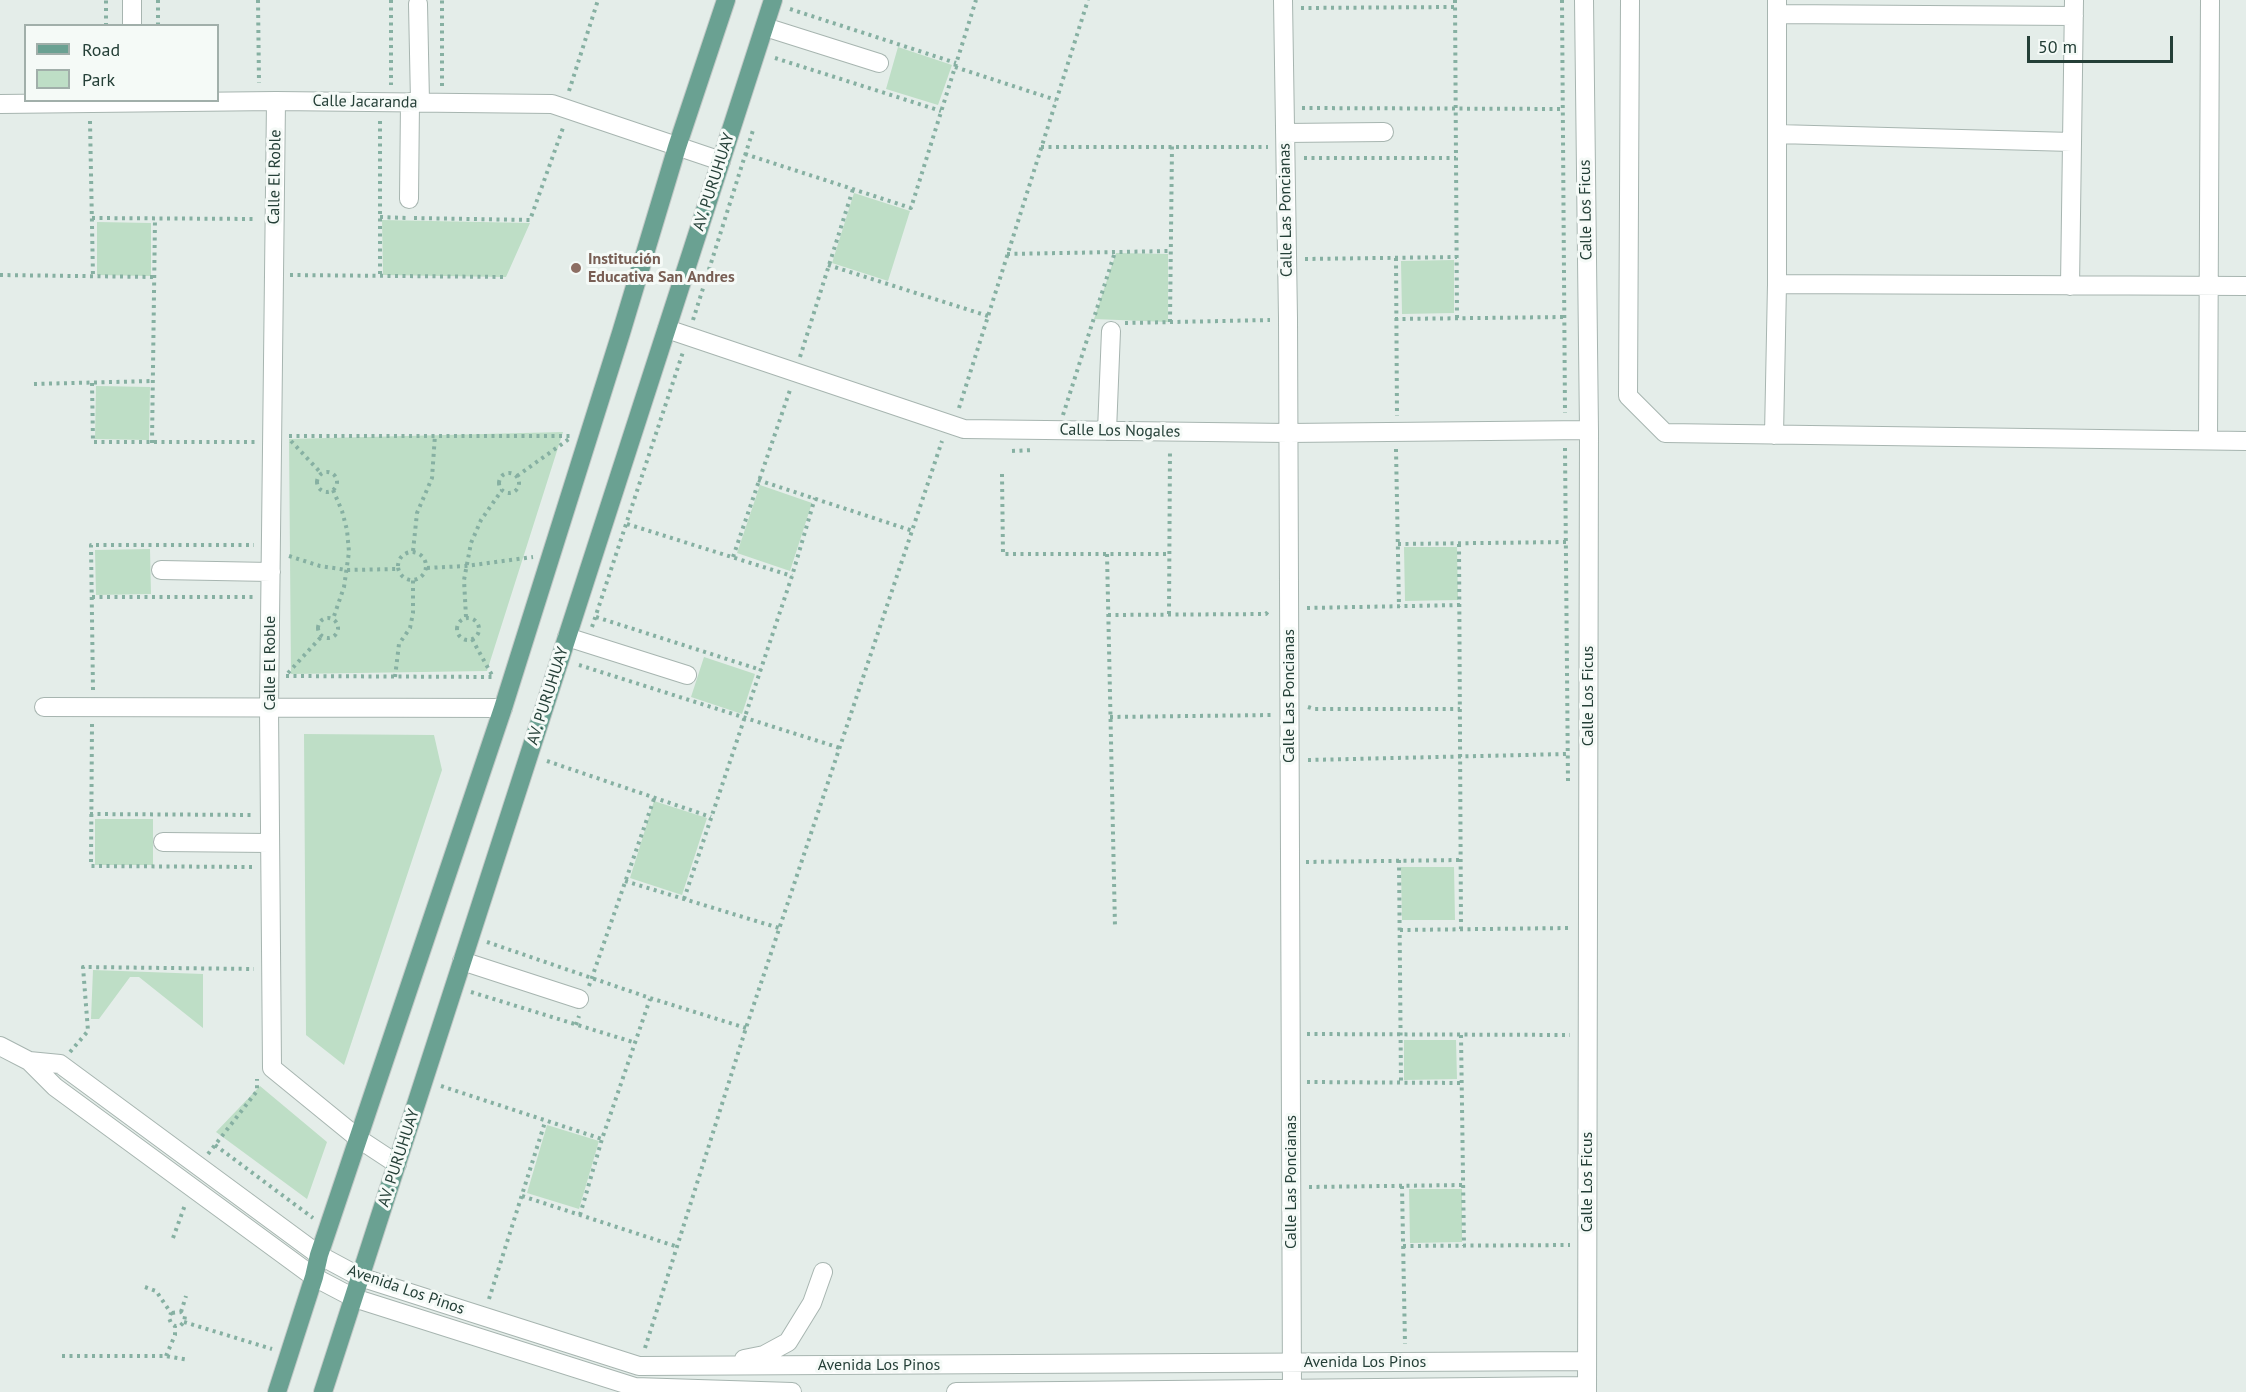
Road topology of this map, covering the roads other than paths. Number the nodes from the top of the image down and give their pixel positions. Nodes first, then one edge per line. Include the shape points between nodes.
1 (132, 0) edge
2 (726, 0) edge
3 (774, 0) edge
4 (1584, 0) edge
5 (1630, 0) edge
6 (2210, 0) edge
7 (418, 4) dead end
8 (1289, 4) edge
9 (1777, 7) edge
10 (1928, 8) edge
11 (2074, 8) edge
12 (132, 24) edge
13 (765, 27) junction
14 (879, 63) dead end
15 (219, 101) edge
16 (276, 101) junction
17 (87, 102) edge
18 (415, 102) junction
19 (0, 104) edge
20 (1384, 132) dead end
21 (1285, 133) junction
22 (1777, 134) junction
23 (2072, 142) junction
24 (677, 147) junction
25 (721, 161) junction
26 (410, 199) dead end
27 (1777, 285) junction
28 (2070, 286) junction
29 (2209, 286) junction
30 (2246, 286) edge
31 (1109, 325) road end
32 (667, 329) junction
33 (1589, 430) junction
34 (1107, 431) junction
35 (1288, 433) junction
36 (1774, 435) junction
37 (2208, 440) junction
38 (2246, 441) edge
39 (278, 569) junction
40 (161, 570) dead end
41 (567, 637) junction
42 (687, 675) dead end
43 (44, 707) dead end
44 (269, 708) junction
45 (503, 708) junction
46 (163, 842) dead end
47 (270, 843) junction
48 (462, 962) junction
49 (583, 998) road end
50 (0, 1046) edge
51 (29, 1061) junction
52 (359, 1139) junction
53 (397, 1164) junction
54 (319, 1255) junction
55 (823, 1272) dead end
56 (314, 1277) junction
57 (360, 1278) junction
58 (354, 1298) junction
59 (1587, 1361) junction
60 (1292, 1362) junction
61 (639, 1366) junction
62 (716, 1366) junction
63 (1587, 1389) edge
64 (634, 1390) edge
65 (1292, 1391) edge
66 (277, 1392) edge
67 (323, 1392) edge
68 (792, 1392) edge
69 (956, 1392) edge
70 (968, 1392) edge

1 - 12 street
2 - 24 main road
3 - 13 main road, AV. PURUHUAY
4 - 33 street, Calle Los Ficus
5 - 36 street via 1628,396 1665,433
6 - 29 street
7 - 18 street
8 - 21 street, Calle Las Poncianas
9 - 10 street
9 - 22 street
10 - 11 street
11 - 23 street
13 - 14 street
13 - 25 main road, AV. PURUHUAY
15 - 16 street, Calle Jacaranda
16 - 18 street, Calle Jacaranda
16 - 39 street, Calle El Roble via 274,275 281,442 271,545
17 - 19 street, Calle Jacaranda
18 - 24 street, Calle Jacaranda via 552,104
18 - 26 street
20 - 21 street
21 - 35 street, Calle Las Poncianas
22 - 23 street
22 - 27 street
23 - 28 street
24 - 25 street, Calle Jacaranda
24 - 45 main road
25 - 32 main road, AV. PURUHUAY
27 - 28 street
27 - 36 street
28 - 29 street
29 - 30 street
29 - 37 street
31 - 34 street
32 - 34 street, Calle Los Nogales via 953,417 964,429
32 - 41 main road, AV. PURUHUAY
33 - 35 street, Calle Los Nogales
33 - 59 street, Calle Los Ficus
34 - 35 street, Calle Los Nogales
35 - 60 street, Calle Las Poncianas
36 - 37 street
37 - 38 street
39 - 40 street
39 - 44 street, Calle El Roble via 270,598
41 - 42 street
41 - 48 main road, AV. PURUHUAY
43 - 44 street
44 - 45 street
44 - 47 street, Calle El Roble
45 - 52 main road
46 - 47 street
47 - 52 street, Calle El Roble via 272,1068
48 - 49 street
48 - 53 main road, AV. PURUHUAY
50 - 51 street
51 - 54 street, Avenida Los Pinos via 60,1064
51 - 56 street, Avenida Los Pinos via 55,1087
52 - 53 street, Calle El Roble
52 - 54 main road
53 - 57 main road, AV. PURUHUAY
54 - 56 main road
54 - 57 street, Avenida Los Pinos
55 - 62 street via 812,1303 788,1342 764,1355
56 - 58 street, Avenida Los Pinos
56 - 66 main road
57 - 58 main road, AV. PURUHUAY
57 - 61 street, Avenida Los Pinos
58 - 64 street, Avenida Los Pinos
58 - 67 main road, AV. PURUHUAY
59 - 60 street, Avenida Los Pinos
59 - 63 street, Calle Los Ficus
60 - 62 street, Avenida Los Pinos
60 - 65 street, Calle Las Poncianas
61 - 62 street, Avenida Los Pinos
61 - 64 street
63 - 65 street, Avenida Los Pinos
64 - 68 street, Avenida Los Pinos
65 - 70 street, Avenida Los Pinos
69 - 70 street, Avenida Los Pinos

